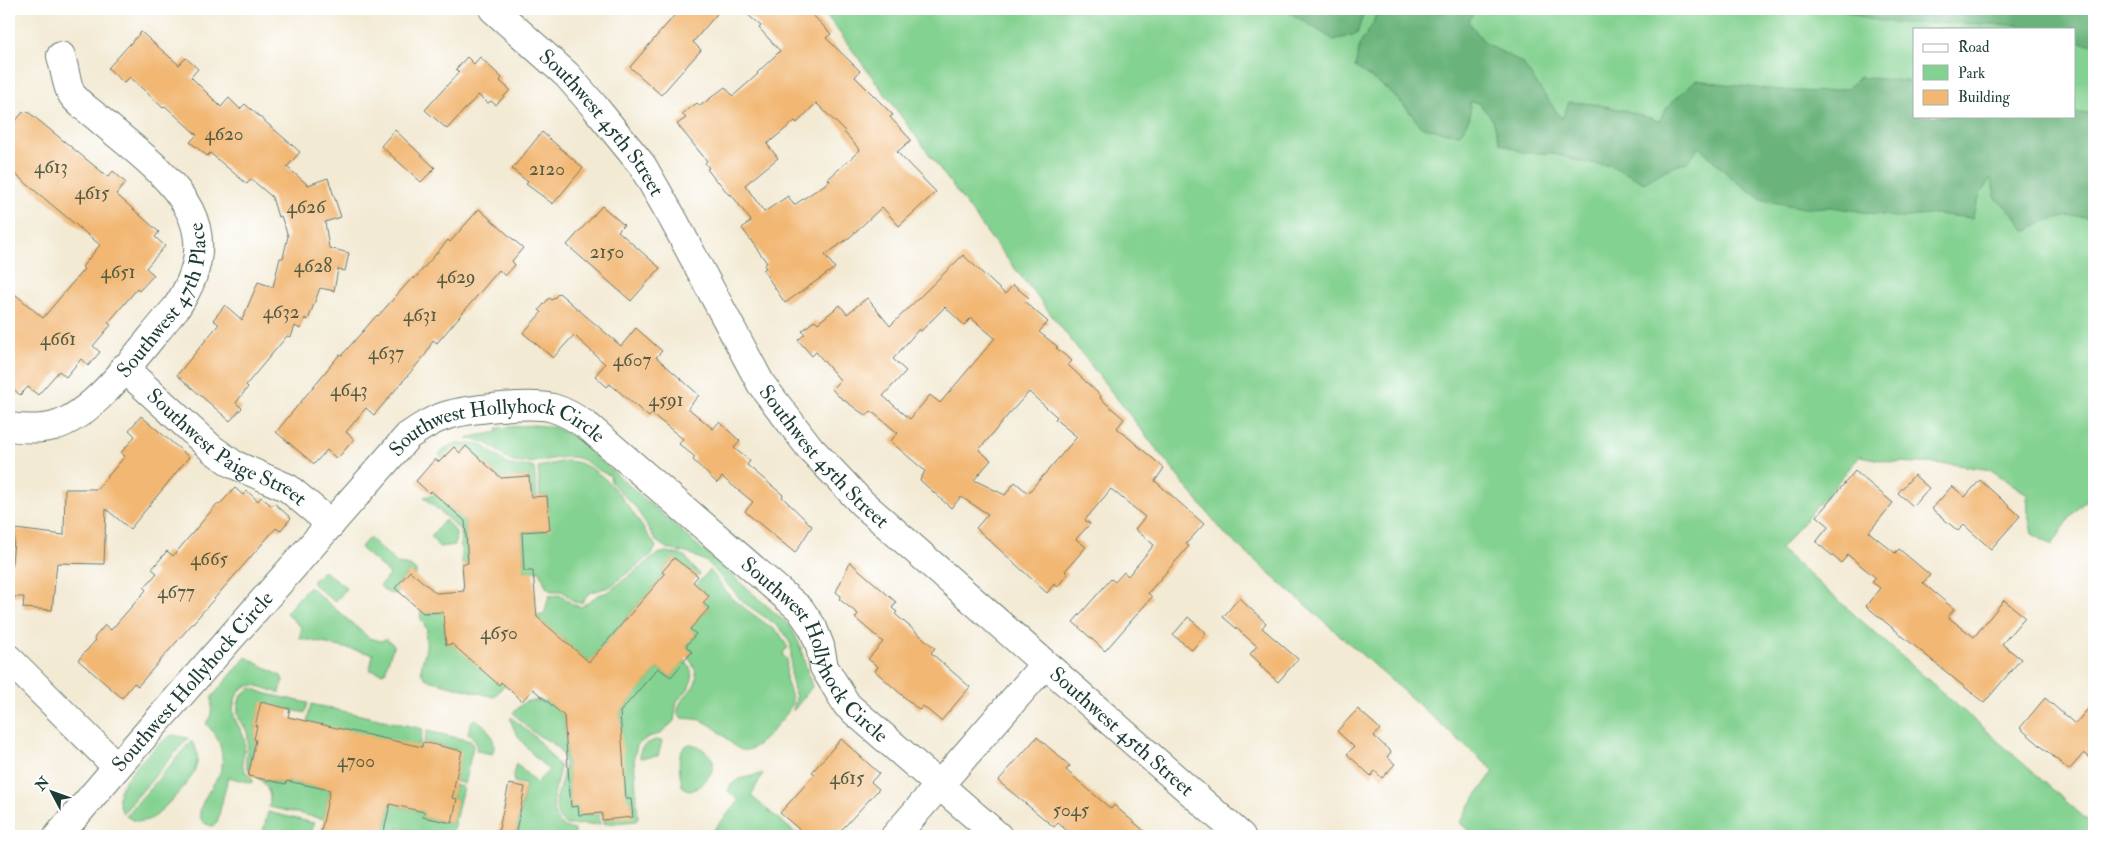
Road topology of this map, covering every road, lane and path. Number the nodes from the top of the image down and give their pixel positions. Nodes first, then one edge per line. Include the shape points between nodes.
1 (493, 9) edge
2 (61, 56) dead end
3 (124, 368) junction
4 (9, 427) edge
5 (331, 524) junction
6 (9, 659) edge
7 (1044, 664) junction
8 (117, 767) junction
9 (939, 785) junction
10 (58, 836) edge
11 (895, 836) edge
12 (998, 836) edge
13 (1241, 836) edge

1 - 7 street, Southwest 45th Street via 567,75 642,165 761,384 810,448 862,503
2 - 3 street, Southwest 47th Place via 71,95 180,192 197,231 195,272 187,291
3 - 4 street, Southwest 47th Place via 93,404 74,418 54,426
3 - 5 street, Southwest Paige Street via 212,449 233,464 288,488
5 - 8 street, Southwest Hollyhock Circle
5 - 9 street, Southwest Hollyhock Circle via 408,436 446,415 530,405 553,408 574,416 800,609 813,628 824,667 847,705
6 - 8 street
7 - 9 street
7 - 13 street, Southwest 45th Street
8 - 10 street, Southwest Hollyhock Circle
9 - 11 street
9 - 12 street, Southwest Hollyhock Circle

